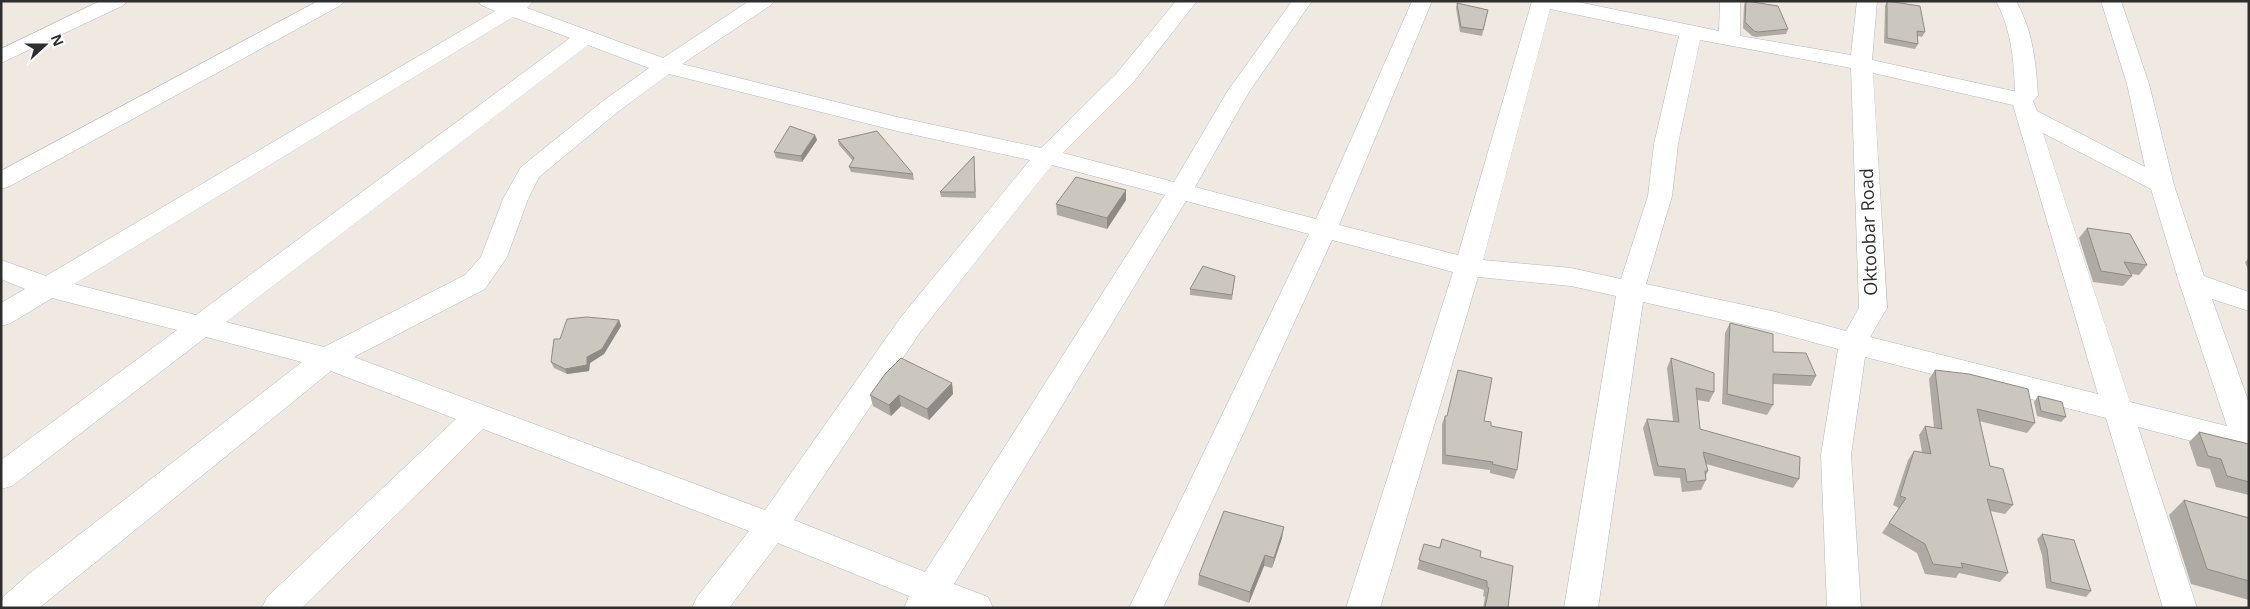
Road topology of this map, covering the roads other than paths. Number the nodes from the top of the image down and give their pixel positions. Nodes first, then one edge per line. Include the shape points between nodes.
1 (117, 1) edge
2 (334, 1) edge
3 (488, 1) edge
4 (764, 1) edge
5 (1187, 1) edge
6 (1302, 1) edge
7 (1422, 1) edge
8 (1542, 1) edge
9 (1608, 1) edge
10 (1730, 1) edge
11 (1867, 1) edge
12 (2006, 1) edge
13 (2111, 1) edge
14 (518, 6) edge
15 (1626, 18) junction
16 (1691, 31) junction
17 (585, 37) junction
18 (1729, 40) junction
19 (1, 57) edge
20 (1863, 64) junction
21 (667, 67) junction
22 (2024, 107) junction
23 (1046, 156) junction
24 (1, 181) edge
25 (2162, 185) junction
26 (1180, 191) junction
27 (1324, 230) junction
28 (1468, 267) junction
29 (1, 269) edge
30 (2192, 282) junction
31 (47, 287) junction
32 (1631, 290) junction
33 (2249, 302) edge
34 (1, 316) edge
35 (200, 326) junction
36 (1853, 343) junction
37 (327, 358) junction
38 (2119, 410) junction
39 (479, 415) junction
40 (2248, 444) edge
41 (1, 477) edge
42 (772, 526) junction
43 (926, 599) edge
44 (15, 608) edge
45 (279, 608) edge
46 (709, 608) edge
47 (976, 608) edge
48 (1146, 608) edge
49 (1363, 608) edge
50 (1581, 608) edge
51 (1844, 608) edge
52 (2180, 608) edge

1 - 19 street
2 - 24 street
3 - 14 street
4 - 21 street via 696,43
5 - 23 street via 1124,79
6 - 26 street via 1238,91 1194,172
7 - 27 street
8 - 15 street
8 - 28 street
9 - 15 street
10 - 18 street
11 - 20 street, Oktoobar Road via 1861,48
12 - 22 street via 2017,22 2025,64 2027,96
13 - 25 street via 2138,84
14 - 17 street
14 - 31 street
15 - 16 street
16 - 18 street
16 - 32 street via 1666,144 1660,196
17 - 21 street
17 - 35 street
18 - 20 street
20 - 22 street via 2000,96
20 - 36 street, Oktoobar Road via 1872,308
21 - 23 street via 898,124
21 - 37 street via 611,106 530,172 521,184 497,253 487,271 475,282
22 - 25 street
22 - 38 street
23 - 26 street
23 - 42 street via 911,324
25 - 30 street
26 - 27 street
26 - 43 street
27 - 28 street
27 - 48 street
28 - 32 street via 1571,277
28 - 49 street
29 - 31 street
30 - 33 street
30 - 40 street
31 - 34 street
31 - 35 street
32 - 36 street via 1772,321
32 - 50 street
35 - 37 street
35 - 41 street
36 - 38 street
36 - 51 street, Oktoobar Road via 1836,455
37 - 39 street
37 - 44 street via 42,583
38 - 40 street
38 - 52 street
39 - 42 street
39 - 45 street
42 - 43 street
42 - 46 street
43 - 47 street

